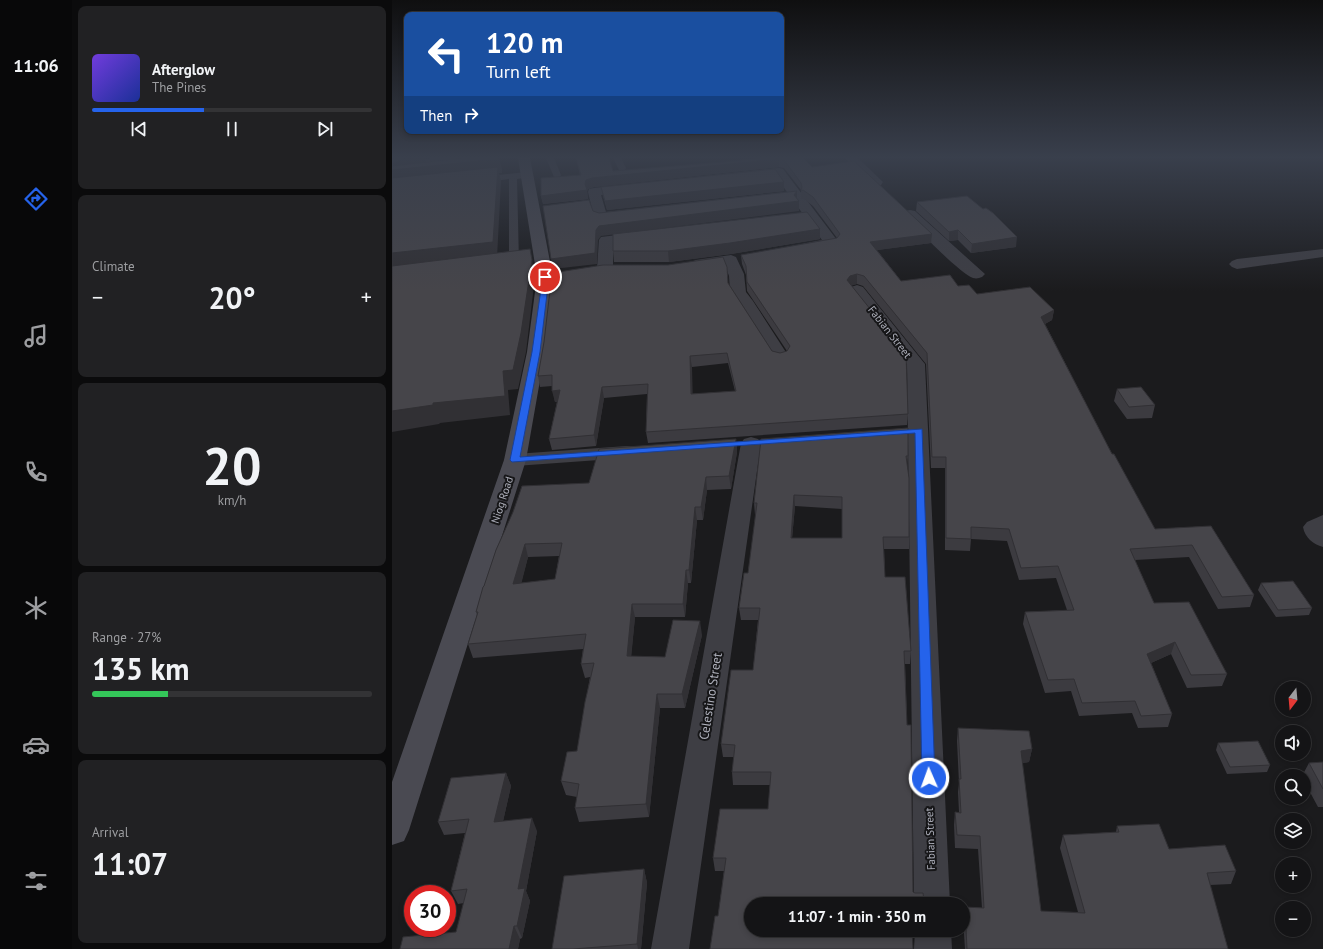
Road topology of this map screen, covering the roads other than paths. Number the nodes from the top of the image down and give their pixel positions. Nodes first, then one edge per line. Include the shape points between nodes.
1 (519, 202) edge
2 (534, 202) edge
3 (731, 202) edge
4 (802, 202) edge
5 (596, 203) joint
6 (581, 205) edge
7 (902, 206) edge
8 (812, 215) junction
9 (796, 217) edge
10 (653, 235) edge
11 (793, 250) edge
12 (1323, 253) edge
13 (746, 258) edge
14 (731, 260) junction
15 (514, 262) junction
16 (499, 264) edge
17 (1237, 264) dead end
18 (684, 266) edge
19 (604, 269) edge
20 (549, 270) junction
21 (977, 274) dead end
22 (857, 290) edge
23 (780, 357) edge
24 (748, 443) dead end
25 (649, 450) edge
26 (515, 460) junction
27 (1323, 523) edge
28 (1323, 539) edge
29 (392, 830) edge
30 (932, 897) edge
31 (933, 937) edge
32 (670, 949) edge
33 (933, 949) edge

1 - 15 lane
2 - 20 street, Niog Road
3 - 5 street via 601,217
4 - 8 street
5 - 6 street
7 - 21 street
8 - 9 street
8 - 11 street via 832,243
10 - 19 street via 606,240
12 - 17 street
13 - 14 street
14 - 18 street
14 - 23 street via 738,278 738,294
15 - 16 street
15 - 20 street
20 - 26 street, Niog Road
22 - 30 street, Fabian Street via 916,364 908,431
24 - 32 street, Celestino Street
25 - 26 street
26 - 29 street, Niog Road
27 - 28 street via 1315,527
31 - 33 street

